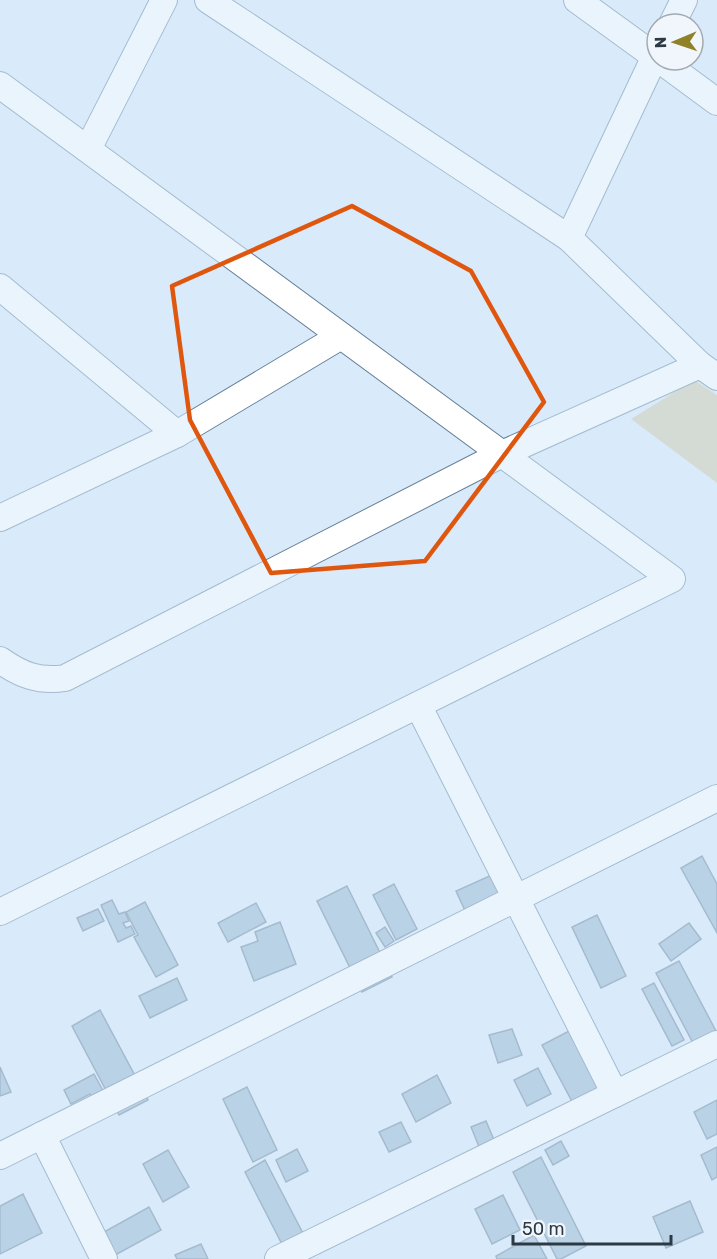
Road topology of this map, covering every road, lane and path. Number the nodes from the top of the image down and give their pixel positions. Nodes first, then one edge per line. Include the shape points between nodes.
1 (164, 0) edge
2 (208, 0) edge
3 (577, 0) edge
4 (645, 48) edge
5 (650, 72) edge
6 (677, 72) edge
7 (0, 85) edge
8 (717, 102) edge
9 (88, 149) junction
10 (568, 238) junction
11 (0, 287) edge
12 (340, 336) junction
13 (708, 371) edge
14 (177, 434) junction
15 (502, 454) junction
16 (0, 518) edge
17 (0, 660) edge
18 (418, 705) junction
19 (717, 798) edge
20 (515, 899) junction
21 (0, 912) edge
22 (717, 1044) edge
23 (615, 1094) junction
24 (42, 1135) junction
25 (0, 1156) edge
26 (104, 1259) edge
27 (278, 1259) edge

1 - 9 street
2 - 10 street
3 - 4 street
5 - 10 street
6 - 8 street
7 - 9 street
9 - 12 street
10 - 13 street
11 - 14 street
12 - 14 street
12 - 15 street
13 - 15 street
14 - 16 street
15 - 17 street via 65,678 45,681 18,673
15 - 18 street via 672,579
18 - 20 street
18 - 21 street
19 - 20 street
20 - 23 street
20 - 24 street
22 - 23 street
23 - 27 street
24 - 25 street
24 - 26 street

